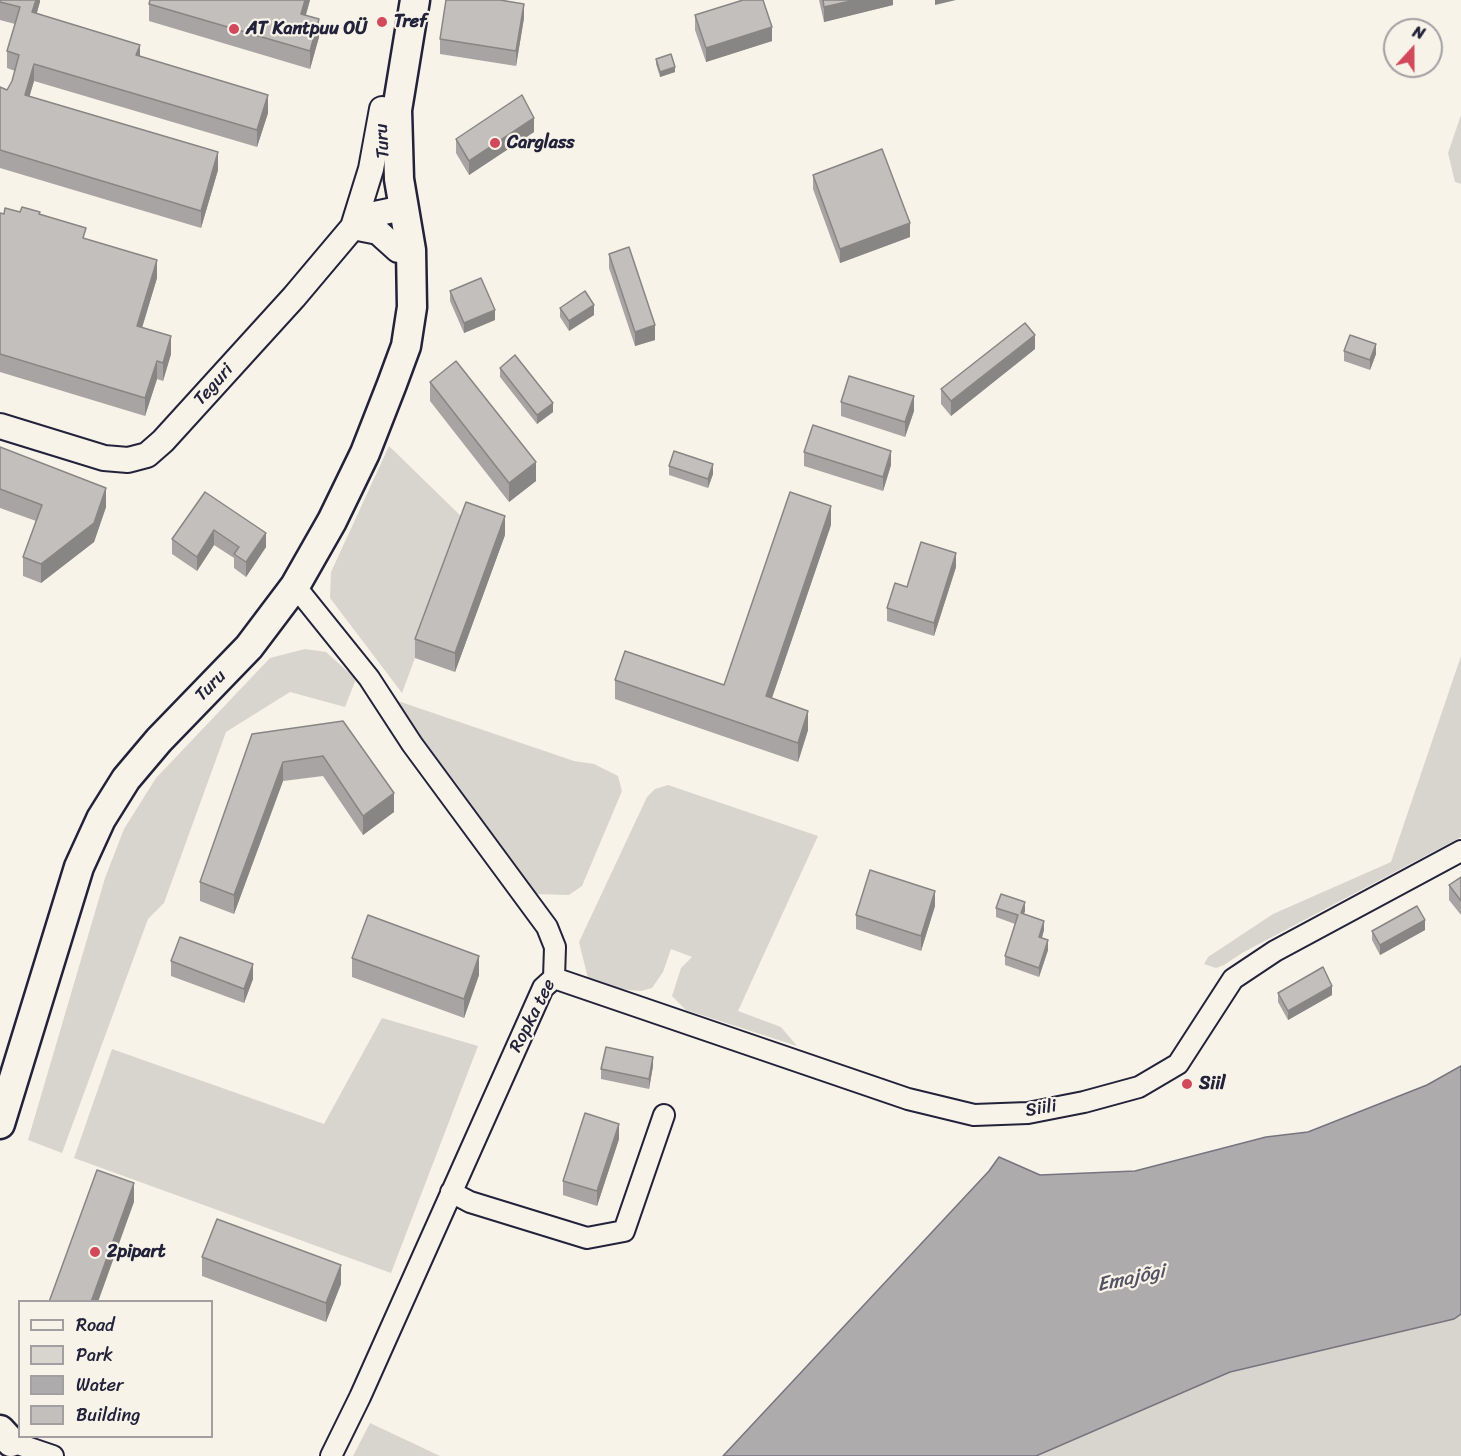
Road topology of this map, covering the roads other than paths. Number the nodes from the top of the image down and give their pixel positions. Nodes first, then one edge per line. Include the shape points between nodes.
1 (398, 0) edge
2 (415, 0) edge
3 (382, 109) junction
4 (395, 209) junction
5 (353, 227) junction
6 (398, 250) junction
7 (410, 280) junction
8 (0, 426) edge
9 (295, 586) junction
10 (1461, 851) edge
11 (554, 978) junction
12 (9, 1094) junction
13 (664, 1115) dead end
14 (0, 1124) edge
15 (0, 1139) edge
16 (451, 1192) junction
17 (2, 1439) edge
18 (53, 1456) edge
19 (331, 1456) edge

1 - 3 main road, Turu
2 - 4 main road, Turu via 398,110
3 - 4 main road, Turu
3 - 5 street via 371,169
4 - 5 street, Teguri via 365,216
4 - 6 main road, Turu
4 - 7 main road, Turu via 411,250
5 - 6 street via 378,232
5 - 8 street, Teguri via 279,314 147,455 128,460 104,458
6 - 7 main road, Turu
7 - 9 main road, Turu via 412,307 406,346 392,384 365,453
9 - 11 street, Ropka tee via 369,678 412,744 547,927 555,947
9 - 12 main road, Turu via 249,646 126,779 100,819 79,867
10 - 11 street, Siili via 1275,951 1233,978 1179,1064 1139,1087 1028,1113 974,1115 908,1099
11 - 16 street, Ropka tee via 543,988
12 - 14 main road, Turu
12 - 15 main road, Turu
13 - 16 street via 624,1231 587,1238 470,1202
16 - 19 street, Ropka tee
17 - 18 street

